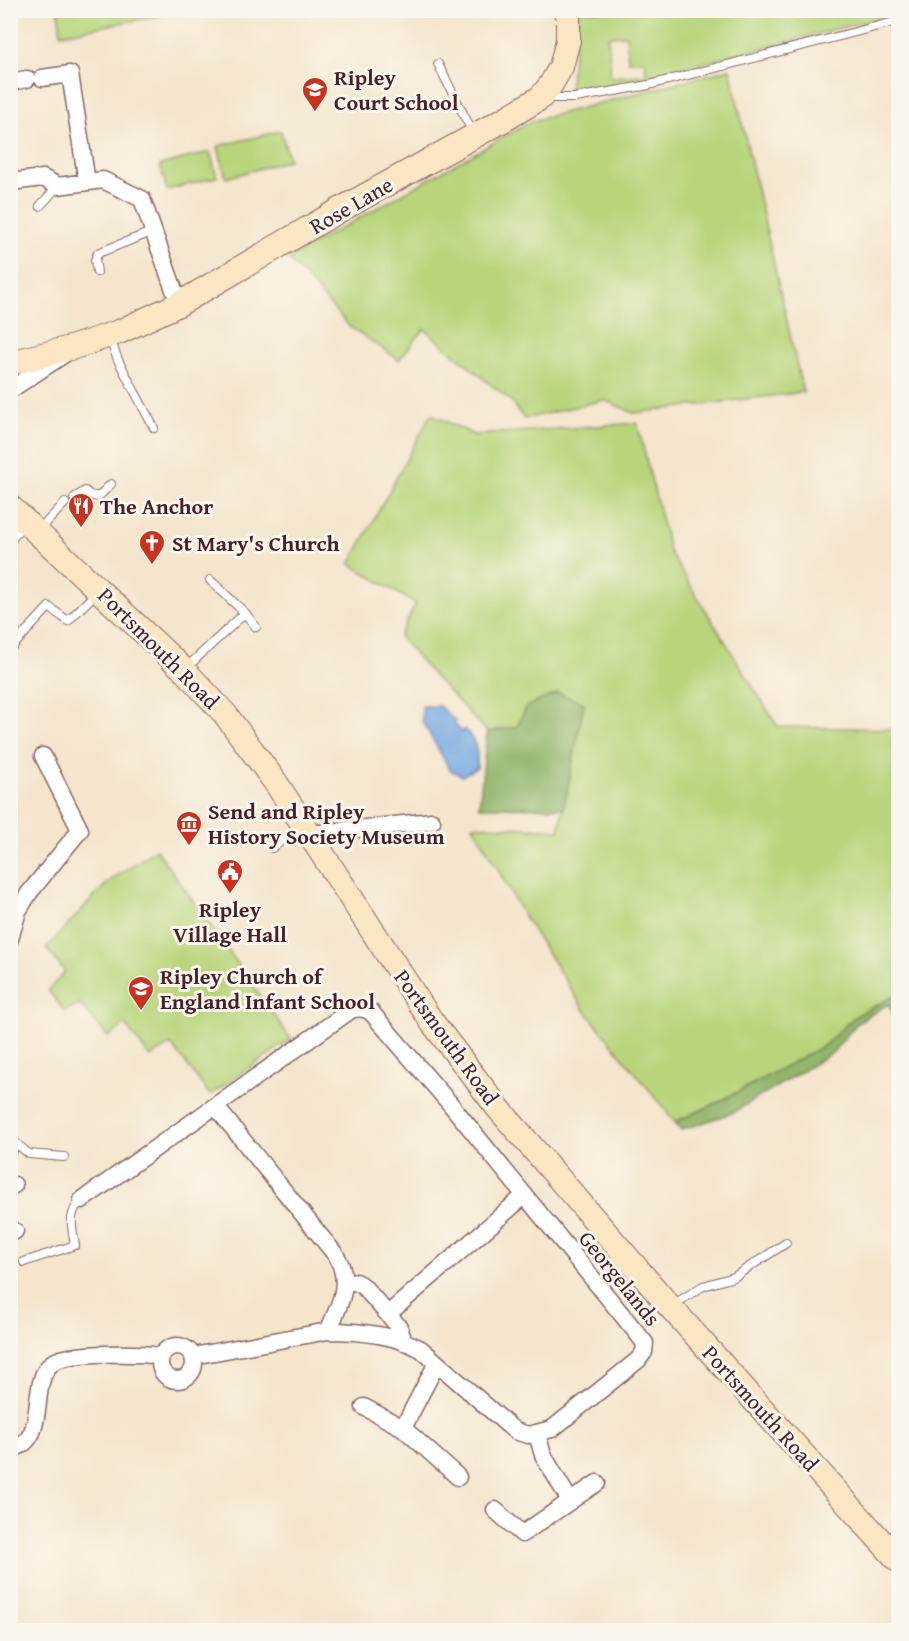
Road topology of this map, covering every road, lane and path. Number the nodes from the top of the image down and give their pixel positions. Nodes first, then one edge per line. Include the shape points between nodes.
1 (568, 10) edge
2 (898, 21) edge
3 (438, 64) dead end
4 (26, 80) edge
5 (540, 98) junction
6 (474, 136) junction
7 (10, 182) edge
8 (87, 182) junction
9 (58, 186) junction
10 (40, 206) dead end
11 (154, 231) junction
12 (97, 272) dead end
13 (179, 304) junction
14 (109, 335) junction
15 (74, 347) junction
16 (10, 363) edge
17 (10, 390) edge
18 (154, 428) dead end
19 (111, 484) dead end
20 (74, 498) dead end
21 (65, 503) dead end
22 (24, 520) edge
23 (10, 542) edge
24 (210, 580) dead end
25 (100, 589) junction
26 (245, 613) junction
27 (256, 627) dead end
28 (10, 649) edge
29 (184, 670) junction
30 (43, 756) dead end
31 (432, 821) dead end
32 (307, 830) junction
33 (272, 848) dead end
34 (14, 909) edge
35 (10, 939) edge
36 (216, 1107) junction
37 (10, 1138) edge
38 (64, 1157) dead end
39 (524, 1196) junction
40 (82, 1200) joint
41 (786, 1243) dead end
42 (24, 1262) dead end
43 (345, 1281) junction
44 (670, 1307) junction
45 (388, 1314) junction
46 (328, 1331) junction
47 (404, 1342) junction
48 (162, 1356) junction
49 (193, 1356) junction
50 (437, 1363) junction
51 (364, 1407) dead end
52 (403, 1428) junction
53 (537, 1434) junction
54 (10, 1449) edge
55 (458, 1478) dead end
56 (597, 1483) dead end
57 (570, 1501) junction
58 (495, 1510) dead end
59 (898, 1560) edge

1 - 5 main road, Rose Lane via 568,40 561,67
2 - 5 lane via 649,85 575,98
3 - 6 lane
4 - 8 street via 70,74
5 - 6 main road, Rose Lane
6 - 13 main road, Rose Lane
7 - 9 street via 43,178
8 - 9 street
8 - 11 street via 103,180 142,199
9 - 10 lane
11 - 12 lane via 98,253
11 - 13 street
13 - 14 main road, Rose Lane
14 - 15 main road, Rose Lane
14 - 18 lane
15 - 16 main road, Rose Lane
15 - 17 street, Rose Lane
19 - 20 lane via 98,496 85,491
21 - 22 lane
22 - 23 lane
22 - 25 main road, Portsmouth Road
24 - 26 lane
25 - 28 lane via 68,621 49,607
25 - 29 main road, Portsmouth Road
26 - 27 lane
26 - 29 lane
29 - 32 main road, Portsmouth Road via 240,733
30 - 34 street via 80,830
31 - 32 street
32 - 33 lane
32 - 44 main road, Portsmouth Road via 460,1060
34 - 35 street
36 - 39 street, Georgelands via 351,1010 362,1008 372,1012
36 - 40 street, Georgelands
36 - 43 street via 335,1254
37 - 38 lane via 29,1154
39 - 45 street
39 - 53 street, Georgelands via 644,1340 644,1352 638,1360 552,1429
40 - 42 lane via 71,1217 75,1245
41 - 44 lane via 734,1277 703,1286
43 - 45 street via 359,1283
43 - 46 street
44 - 59 main road, Portsmouth Road
45 - 47 street via 399,1327
46 - 47 street via 350,1331
46 - 49 street
47 - 50 street
48 - 49 street via 174,1346 187,1349
48 - 49 street via 160,1365 165,1376 177,1381 193,1372
48 - 54 street via 140,1353 58,1358 42,1378 30,1436 24,1444
50 - 52 street
50 - 53 street via 515,1431
51 - 52 street
52 - 55 street
53 - 57 street via 543,1455
56 - 57 street
57 - 58 street via 522,1534

